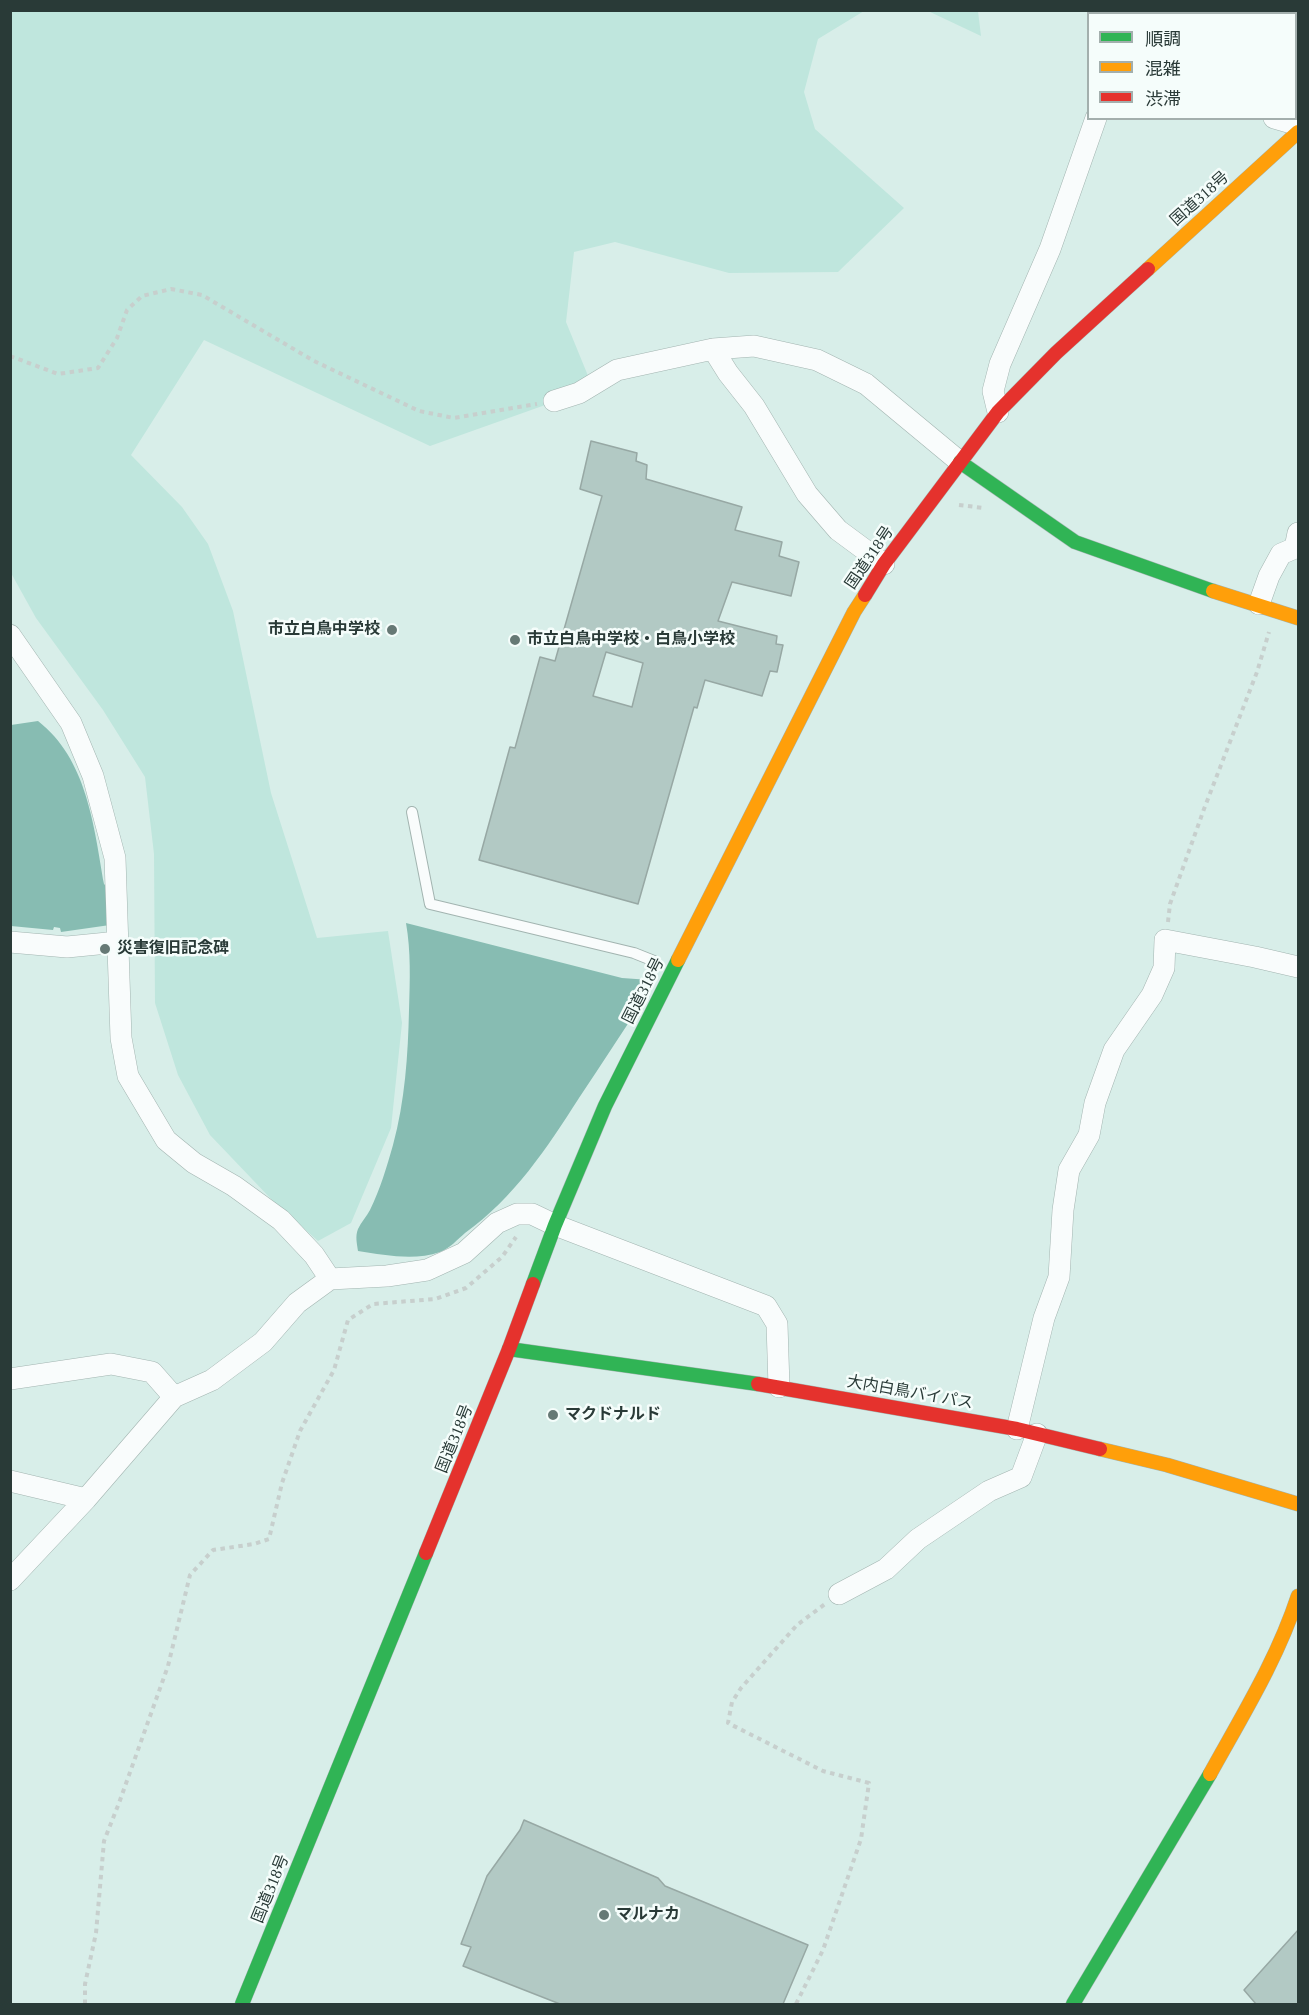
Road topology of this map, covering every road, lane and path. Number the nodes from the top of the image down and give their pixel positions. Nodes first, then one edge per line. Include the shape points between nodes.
1 (1095, 120) edge
2 (1281, 120) edge
3 (1299, 125) edge
4 (1299, 132) edge
5 (713, 349) junction
6 (10, 356) edge
7 (554, 401) joint
8 (998, 412) junction
9 (960, 462) junction
10 (933, 497) junction
11 (985, 508) dead end
12 (1299, 532) edge
13 (884, 564) junction
14 (1263, 613) junction
15 (1299, 618) edge
16 (10, 635) edge
17 (412, 812) dead end
18 (1165, 940) junction
19 (10, 942) edge
20 (118, 942) junction
21 (664, 966) junction
22 (1299, 967) edge
23 (532, 1214) junction
24 (555, 1225) junction
25 (330, 1279) junction
26 (509, 1349) junction
27 (10, 1379) edge
28 (779, 1387) junction
29 (174, 1396) junction
30 (1027, 1432) junction
31 (10, 1481) edge
32 (86, 1499) junction
33 (1299, 1504) edge
34 (10, 1580) edge
35 (839, 1594) joint
36 (1299, 1596) edge
37 (86, 2004) edge
38 (242, 2004) edge
39 (796, 2004) edge
40 (1073, 2004) edge

1 - 8 street via 1050,249 1000,364 993,391
2 - 3 street
4 - 8 main road, 国道318号 via 1056,352
5 - 7 street via 617,370 579,393
5 - 9 street via 754,345 817,360 866,384
5 - 13 street via 754,406 807,494 838,531
6 - 7 path via 58,374 98,368 117,338 127,310 142,296 171,289 202,295 314,361 419,411 454,418
8 - 9 main road, 国道318号
9 - 10 main road, 国道318号
9 - 14 main road via 1076,542
10 - 11 path
10 - 13 main road, 国道318号
12 - 14 street via 1295,548 1281,554 1269,576
13 - 21 main road, 国道318号 via 854,612
14 - 15 main road
14 - 18 path via 1269,634 1170,904
16 - 20 street via 71,723 93,776 115,858
17 - 21 lane via 430,904 634,953
18 - 22 street
18 - 30 street via 1164,968 1152,994 1114,1050 1095,1103 1089,1135 1069,1170 1059,1277 1044,1318
19 - 20 street via 67,947
20 - 25 street via 121,1038 128,1076 166,1140 281,1220 314,1255
21 - 24 main road, 国道318号
23 - 24 street
23 - 25 street via 517,1214 497,1223 464,1253 427,1270
23 - 37 path via 502,1257 466,1288 435,1299 373,1304 348,1320 334,1370 300,1431 269,1539 213,1550 190,1575 168,1666 104,1841 96,1933 85,1984
24 - 26 main road, 国道318号
24 - 28 street via 766,1306 777,1324
25 - 29 street via 297,1303 263,1342 212,1380
26 - 28 main road, 大内白鳥バイパス
26 - 38 main road, 国道318号
27 - 29 street via 111,1364 152,1372
28 - 30 main road, 大内白鳥バイパス
29 - 32 street
30 - 33 main road, 大内白鳥バイパス via 1167,1465
30 - 35 street via 1021,1477 989,1491 918,1539 886,1569
31 - 32 street
32 - 34 street
35 - 39 path via 797,1625 741,1688 732,1702 728,1723 823,1771 869,1783 861,1839 823,1950
36 - 40 main road via 1268,1672

